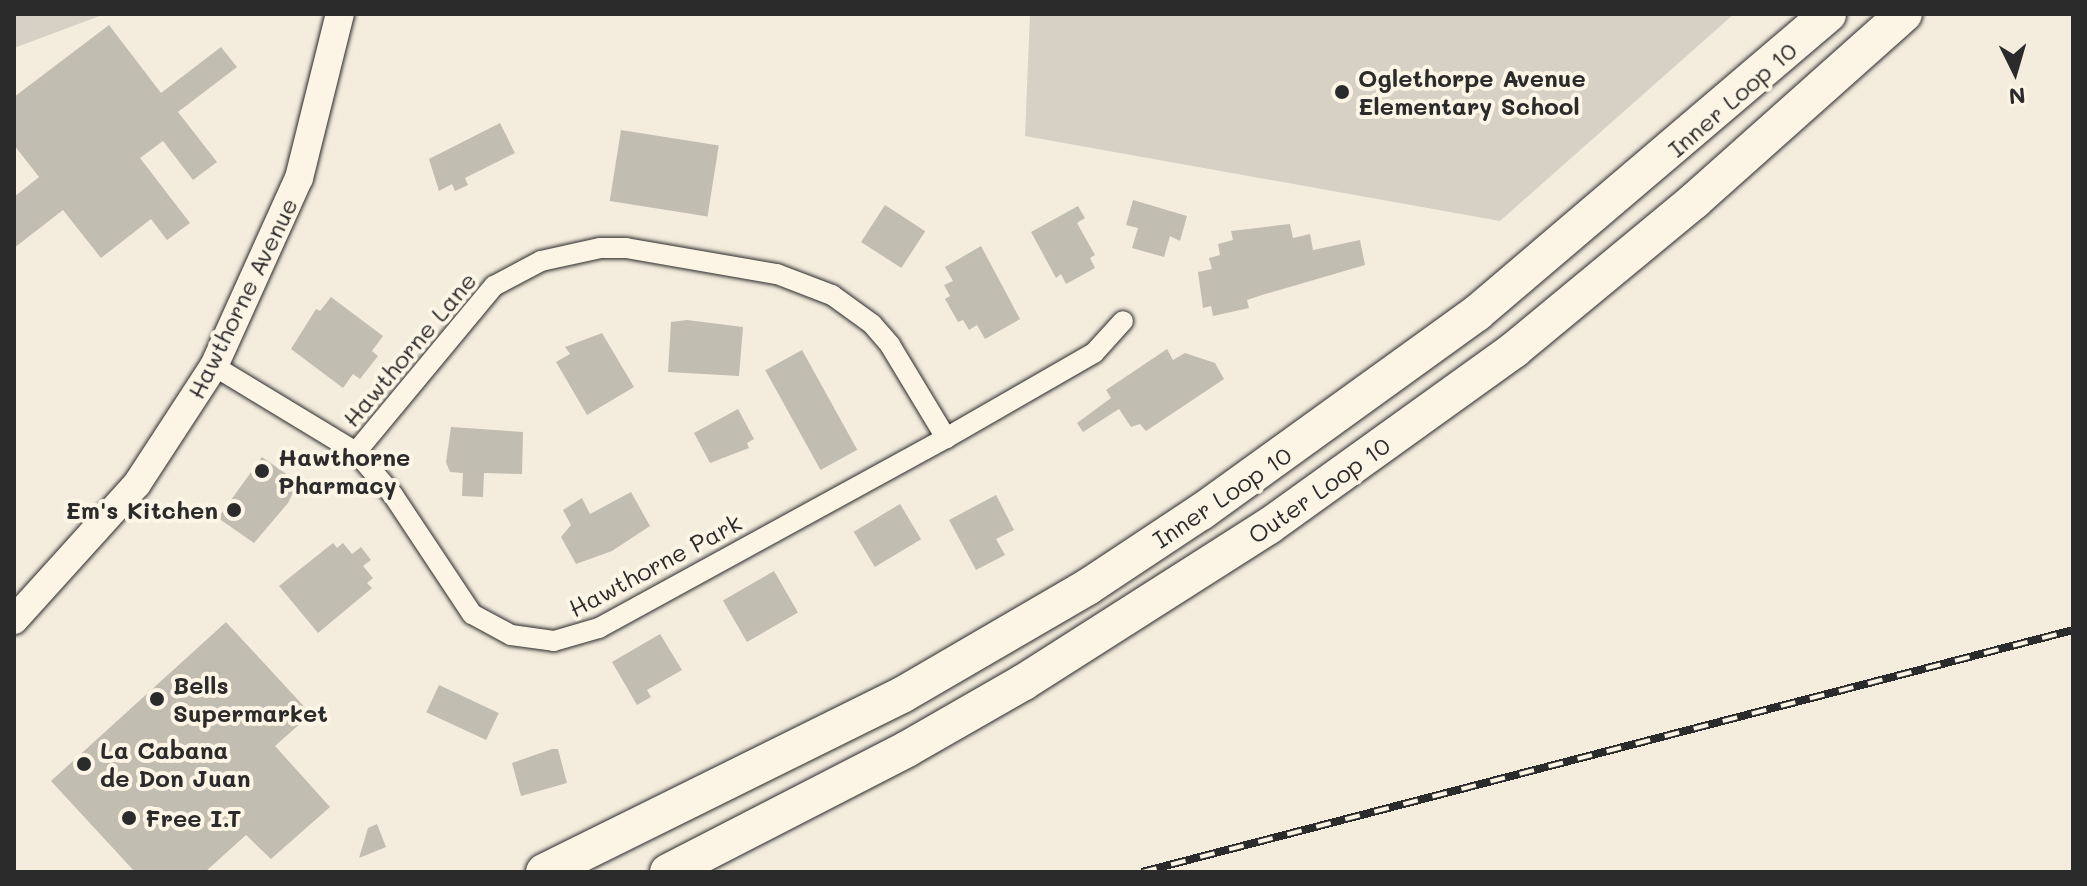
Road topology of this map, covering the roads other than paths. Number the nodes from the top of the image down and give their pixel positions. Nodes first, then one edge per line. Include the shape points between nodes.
1 (340, 14) edge
2 (1828, 14) edge
3 (1904, 14) edge
4 (1123, 321) dead end
5 (214, 366) junction
6 (946, 438) junction
7 (356, 452) junction
8 (14, 620) edge
9 (544, 872) edge
10 (668, 872) edge

1 - 5 main road, Hawthorne Avenue via 299,178
2 - 9 highway, Inner Loop 10 via 1488,304 1201,512 1089,586 902,695
3 - 10 highway, Outer Loop 10 via 1706,191 1514,350 1269,526 1024,682 893,757
4 - 6 street, Hawthorne Park via 1094,353
5 - 7 street, Hawthorne Park
5 - 8 main road, Hawthorne Avenue via 137,484
6 - 7 street, Hawthorne Park via 599,628 554,641 511,635 472,614 393,495
6 - 7 street, Hawthorne Lane via 890,345 832,295 777,274 600,248 541,261 494,286

